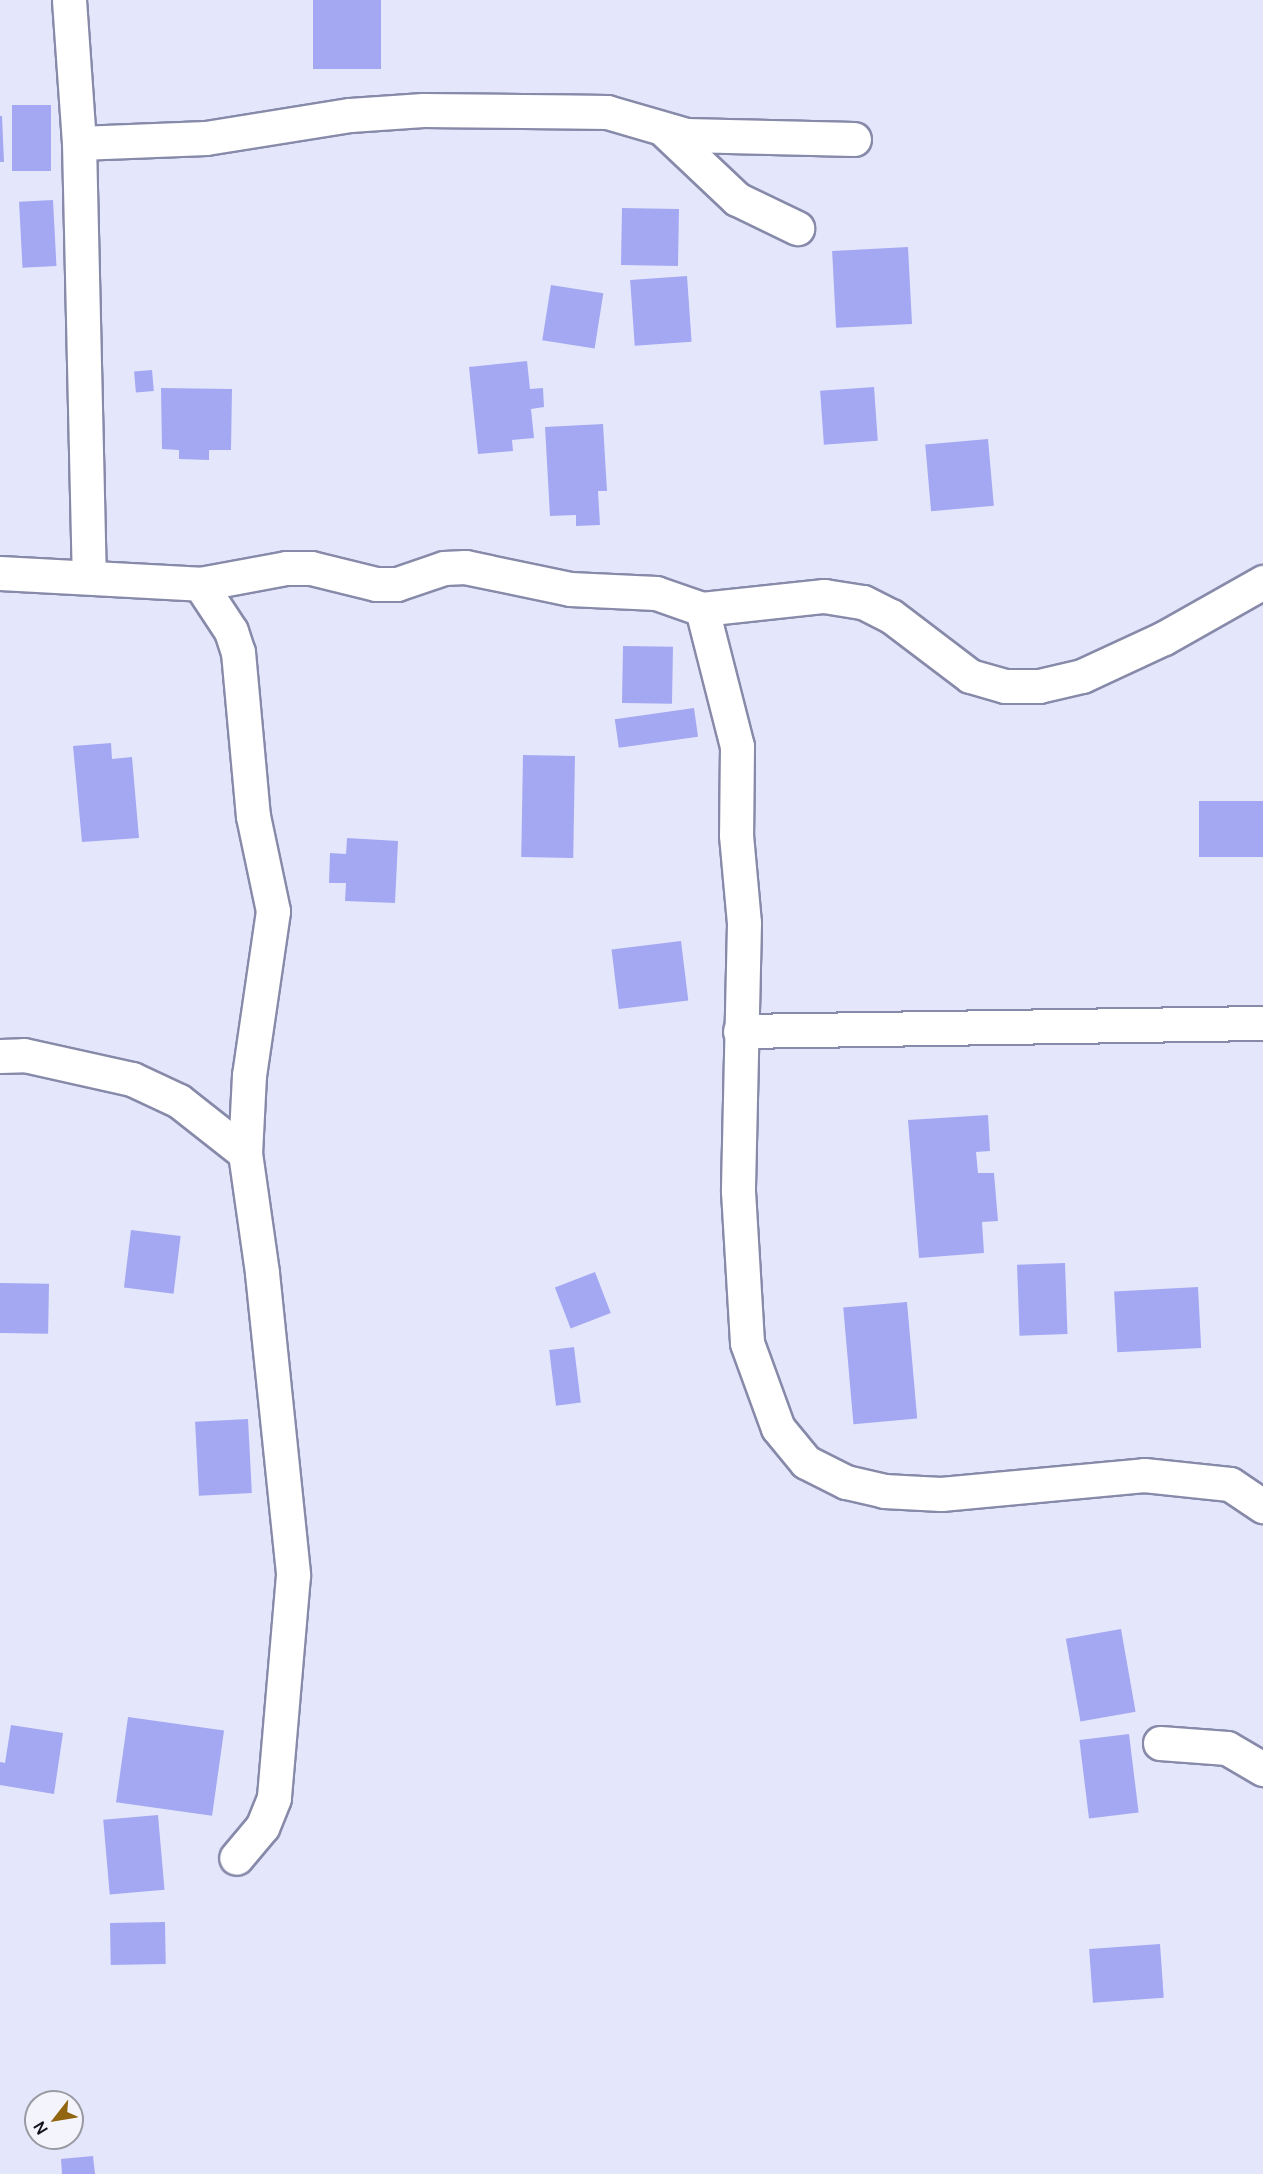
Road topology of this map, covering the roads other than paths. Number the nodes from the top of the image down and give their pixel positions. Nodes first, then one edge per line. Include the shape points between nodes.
1 (69, 0) edge
2 (665, 131) junction
3 (854, 138) dead end
4 (79, 143) junction
5 (797, 228) dead end
6 (0, 573) edge
7 (89, 577) junction
8 (1263, 582) edge
9 (200, 584) junction
10 (702, 609) junction
11 (1263, 1023) edge
12 (740, 1031) junction
13 (0, 1056) edge
14 (245, 1153) junction
15 (1258, 1497) edge
16 (1160, 1743) dead end
17 (1263, 1769) edge
18 (236, 1858) dead end

1 - 4 street
2 - 3 street
2 - 4 street via 607,112 423,110 351,115 206,138
2 - 5 street via 704,172 737,199
4 - 7 street
6 - 7 street
7 - 9 street
8 - 10 street via 1143,648 1082,676 1039,686 1005,686 970,676 891,616 863,602 824,596
9 - 10 street via 285,568 397,584 444,568 465,567 570,589 656,594
9 - 14 street via 231,632 238,652 251,804 273,911 249,1075
10 - 12 street via 737,746 736,835 744,923
11 - 12 street
12 - 15 street via 738,1191 747,1343 778,1428 806,1462 846,1482 914,1494 1143,1475 1230,1484
13 - 14 street via 24,1054 132,1079 179,1101
14 - 18 street via 262,1273 293,1575 274,1798 262,1827
16 - 17 street via 1215,1745

